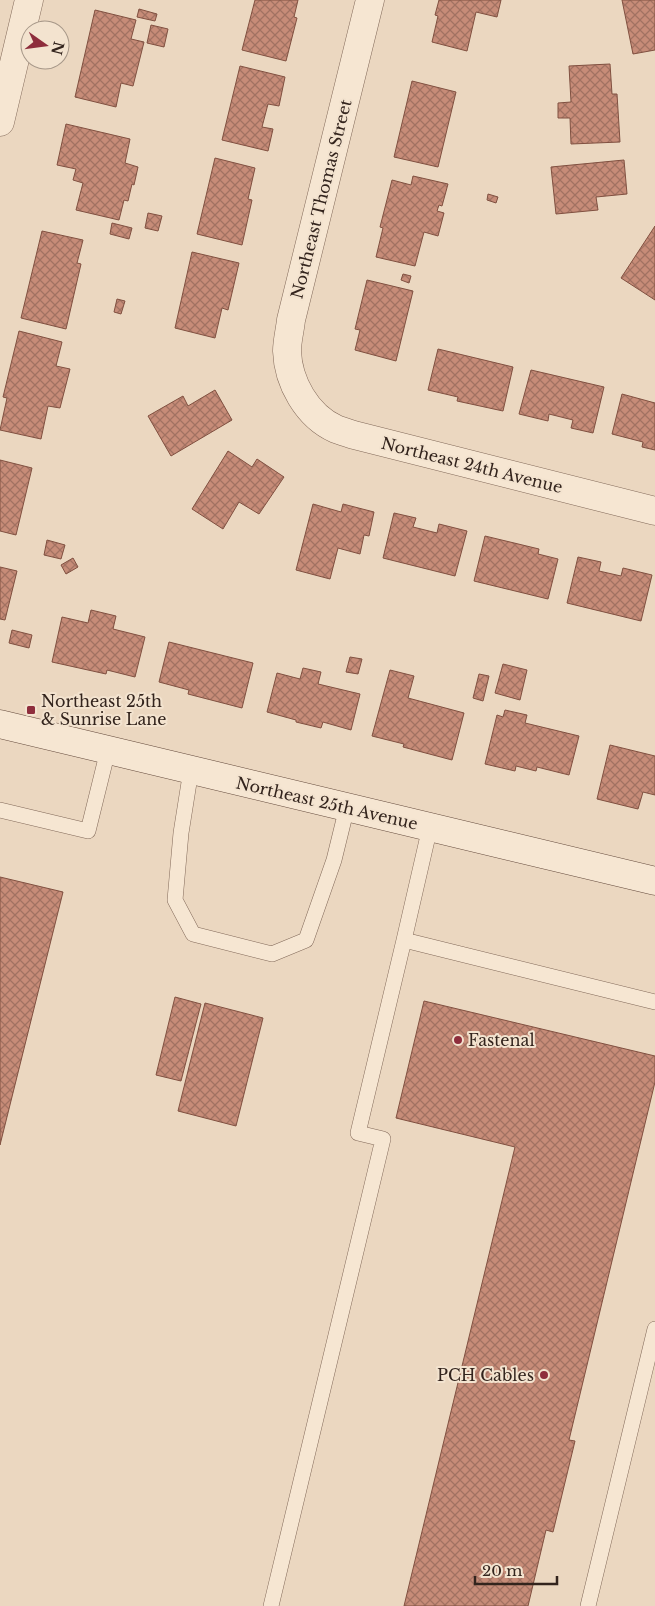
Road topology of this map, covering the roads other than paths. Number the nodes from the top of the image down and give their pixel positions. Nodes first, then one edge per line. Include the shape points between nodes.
1 (30, 0) edge
2 (370, 0) edge
3 (0, 122) edge
4 (300, 397) joint
5 (655, 511) edge
6 (0, 724) edge
7 (108, 750) junction
8 (191, 770) junction
9 (347, 807) junction
10 (0, 810) edge
11 (430, 827) junction
12 (655, 881) edge
13 (404, 940) junction
14 (655, 1002) edge
15 (655, 1329) edge
16 (271, 1606) edge
17 (588, 1606) edge

1 - 3 street
2 - 4 street, Northeast Thomas Street via 291,320 287,350 291,377
4 - 5 street, Northeast 24th Avenue via 320,418 354,435
6 - 7 street, Northeast 25th Avenue
7 - 8 street, Northeast 25th Avenue
7 - 10 lane via 88,831
8 - 9 street, Northeast 25th Avenue
8 - 9 lane via 175,900 193,934 272,954 306,940 334,860
9 - 11 street, Northeast 25th Avenue
11 - 12 street, Northeast 25th Avenue
11 - 13 lane
13 - 14 lane
13 - 16 lane via 358,1133 382,1139
15 - 17 lane

